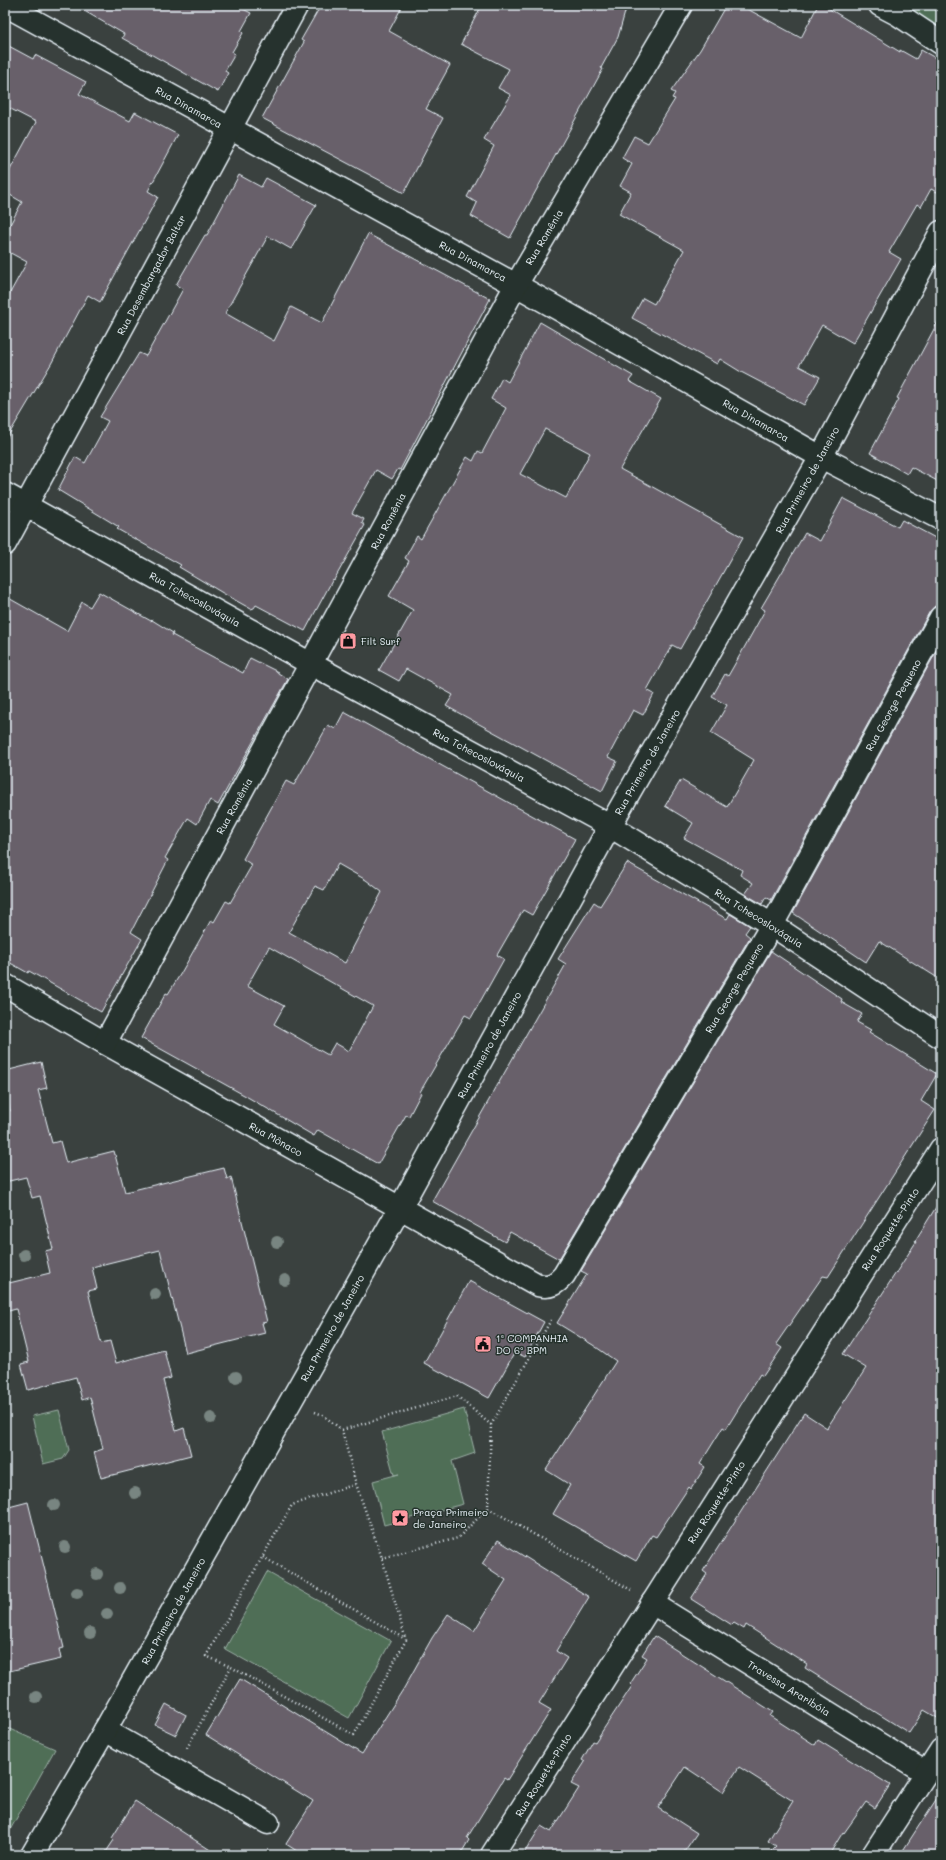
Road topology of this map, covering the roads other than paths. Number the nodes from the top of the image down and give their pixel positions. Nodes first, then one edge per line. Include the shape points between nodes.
1 (5, 5) edge
2 (297, 5) edge
3 (681, 5) edge
4 (880, 5) edge
5 (941, 43) edge
6 (230, 129) junction
7 (941, 232) edge
8 (516, 285) junction
9 (821, 457) junction
10 (5, 494) edge
11 (27, 505) junction
12 (941, 519) edge
13 (5, 544) edge
14 (941, 617) edge
15 (311, 664) junction
16 (610, 826) junction
17 (772, 925) junction
18 (5, 985) edge
19 (941, 1037) edge
20 (105, 1043) junction
21 (941, 1149) edge
22 (400, 1208) junction
23 (550, 1286) joint
24 (652, 1603) junction
25 (105, 1730) junction
26 (941, 1750) edge
27 (926, 1774) junction
28 (268, 1824) dead end
29 (32, 1855) edge
30 (492, 1855) edge
31 (873, 1855) edge

1 - 6 street, Rua Dinamarca
2 - 6 street, Rua Desembargador Baltar
3 - 8 street, Rua Romênia
4 - 5 street
6 - 8 street, Rua Dinamarca
6 - 11 street, Rua Desembargador Baltar
7 - 9 street, Rua Primeiro de Janeiro
8 - 9 street, Rua Dinamarca
8 - 15 street, Rua Romênia
9 - 12 street, Rua Dinamarca
9 - 16 street, Rua Primeiro de Janeiro
10 - 11 street, Rua Tchecoslováquia
11 - 13 street, Rua Desembargador Baltar
11 - 15 street, Rua Tchecoslováquia
14 - 17 street, Rua George Pequeno
15 - 16 street, Rua Tchecoslováquia
15 - 20 street, Rua Romênia
16 - 17 street, Rua Tchecoslováquia
16 - 22 street, Rua Primeiro de Janeiro
17 - 19 street, Rua Tchecoslováquia
17 - 23 street, Rua George Pequeno via 564,1274 557,1283
18 - 20 street, Rua Mônaco
20 - 22 street, Rua Mônaco
21 - 24 street, Rua Roquette-Pinto
22 - 23 street, Rua Mônaco via 538,1285
22 - 25 street, Rua Primeiro de Janeiro
24 - 27 street, Travessa Araribóia
24 - 30 street, Rua Roquette-Pinto
25 - 28 street
25 - 29 street, Rua Primeiro de Janeiro
26 - 27 street
27 - 31 street

